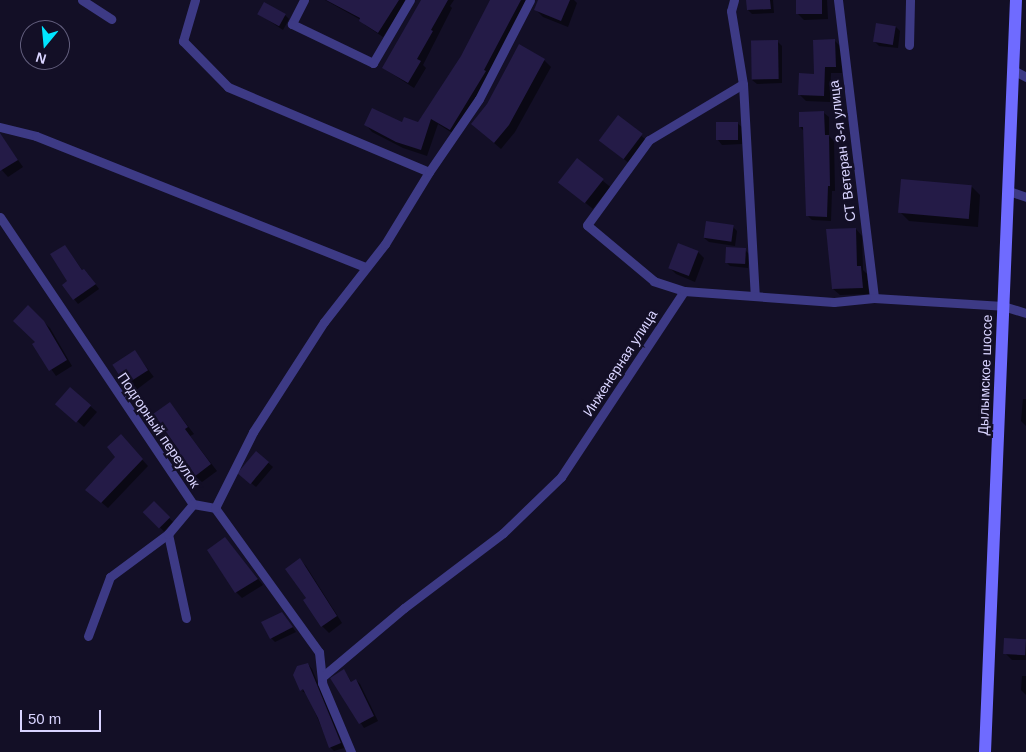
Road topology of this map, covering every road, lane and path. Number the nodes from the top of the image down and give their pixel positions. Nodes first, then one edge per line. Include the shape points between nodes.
1 (82, 0) edge
2 (195, 0) edge
3 (304, 0) edge
4 (410, 0) edge
5 (530, 0) edge
6 (734, 0) edge
7 (838, 0) edge
8 (910, 0) edge
9 (1016, 0) edge
10 (111, 19) dead end
11 (909, 45) dead end
12 (1013, 70) junction
13 (1026, 77) edge
14 (743, 84) junction
15 (0, 127) edge
16 (430, 172) junction
17 (1008, 191) junction
18 (1026, 197) edge
19 (0, 217) edge
20 (366, 267) junction
21 (684, 291) junction
22 (755, 296) junction
23 (874, 298) junction
24 (1003, 306) junction
25 (1026, 313) edge
26 (192, 504) junction
27 (215, 508) junction
28 (168, 534) junction
29 (186, 618) dead end
30 (88, 636) dead end
31 (322, 677) junction
32 (351, 752) edge
33 (985, 752) edge

1 - 10 street
2 - 16 street via 183,42 228,87
3 - 4 street via 292,24 373,63
5 - 16 street via 479,99
6 - 14 street via 730,11
7 - 23 street, СТ Ветеран 3-я улица
8 - 11 street
9 - 12 main road, Дылымское шоссе
12 - 13 street
12 - 17 main road, Дылымское шоссе
14 - 21 street via 649,140 587,225 654,281
14 - 22 street
15 - 20 street via 36,136
16 - 20 street via 385,244
17 - 18 street
17 - 24 main road, Дылымское шоссе
19 - 26 street, Подгорный переулок
20 - 27 street via 324,322 253,432
21 - 22 street
21 - 31 street, Инженерная улица via 561,477 502,533 404,608
22 - 23 street via 834,302
23 - 24 street
24 - 25 street
24 - 33 main road, Дылымское шоссе
26 - 27 street, Подгорный переулок
26 - 28 street
27 - 31 street via 319,652
28 - 29 street
28 - 30 street via 110,577
31 - 32 street

